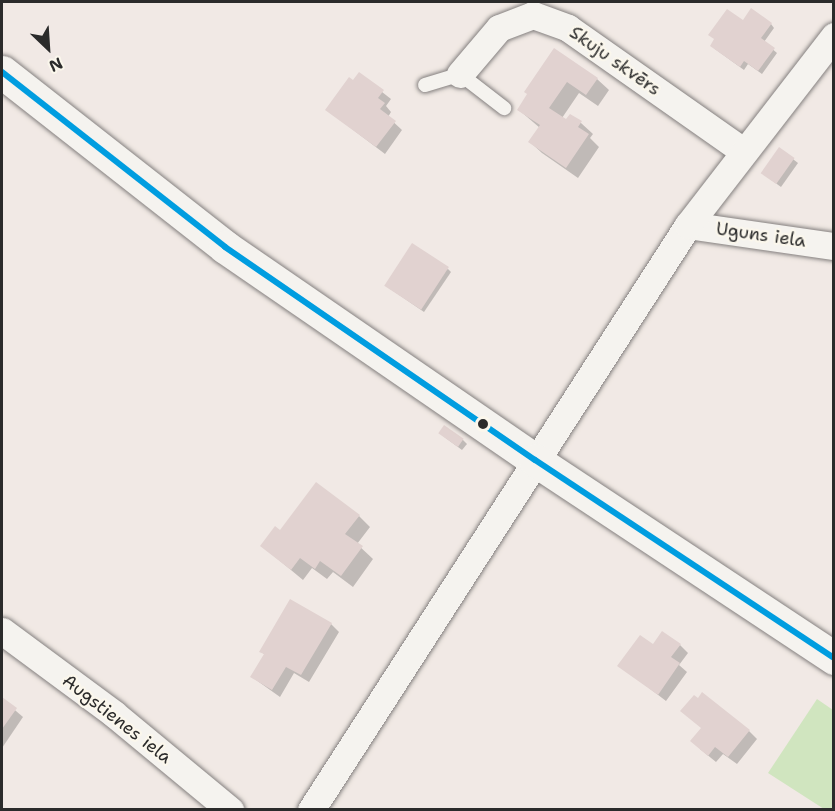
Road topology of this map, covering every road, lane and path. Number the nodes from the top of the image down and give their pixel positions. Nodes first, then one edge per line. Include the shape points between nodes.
1 (834, 36) edge
2 (2, 72) edge
3 (460, 74) junction
4 (425, 85) dead end
5 (504, 108) dead end
6 (743, 151) junction
7 (688, 225) junction
8 (834, 246) edge
9 (536, 460) junction
10 (2, 631) edge
11 (834, 658) edge
12 (324, 806) edge
13 (230, 810) edge

1 - 6 street
2 - 9 street via 225,247
3 - 4 lane
3 - 5 lane
3 - 6 street, Skuju skvērs via 499,28 533,15 568,28
6 - 7 street
7 - 8 street, Uguns iela
7 - 9 street
9 - 11 street
9 - 12 street
10 - 13 street, Augstienes iela via 114,714

